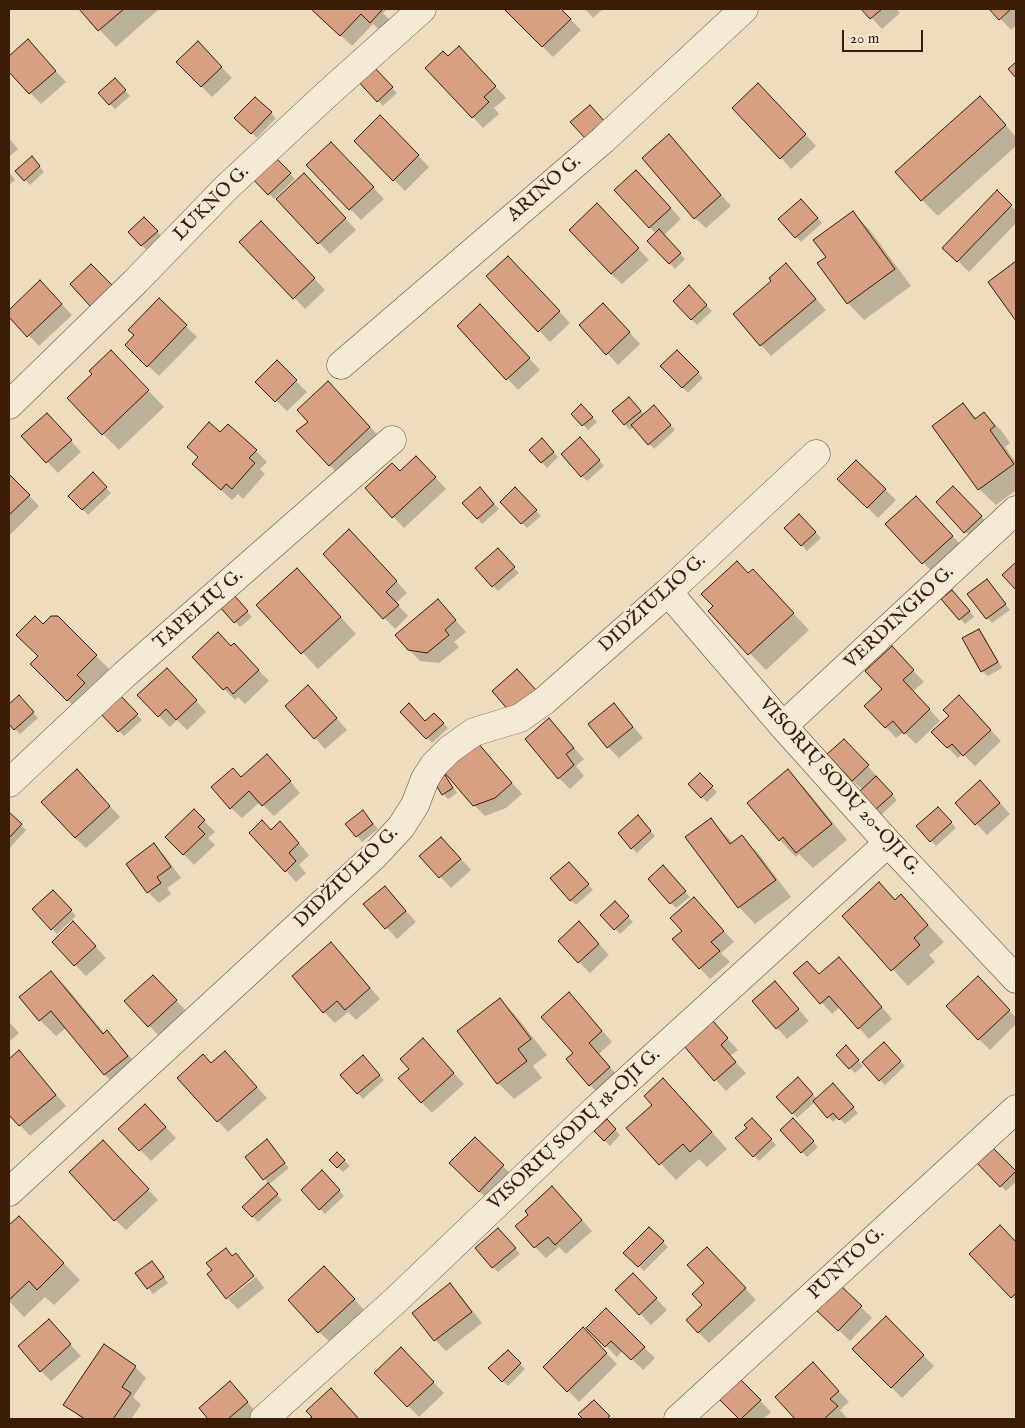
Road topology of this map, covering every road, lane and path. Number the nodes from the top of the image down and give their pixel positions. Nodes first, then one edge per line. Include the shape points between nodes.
1 (422, 9) edge
2 (744, 9) edge
3 (341, 365) dead end
4 (9, 405) edge
5 (392, 440) dead end
6 (816, 454) dead end
7 (1016, 510) edge
8 (668, 592) junction
9 (783, 726) junction
10 (9, 783) edge
11 (888, 843) junction
12 (1016, 979) edge
13 (1016, 1109) edge
14 (9, 1192) edge
15 (264, 1419) edge
16 (678, 1419) edge

1 - 4 street, LUKNO G. via 226,188
2 - 3 street, ARINO G. via 602,140
5 - 10 street, TAPELIŲ G. via 124,675
6 - 8 street, DIDŽIULIO G.
7 - 9 street, VERDINGIO G.
8 - 9 street, VISORIŲ SODŲ 20-OJI G.
8 - 14 street, DIDŽIULIO G. via 544,701 520,718 474,732 450,749 425,779 415,805 401,827 374,856
9 - 11 street, VISORIŲ SODŲ 20-OJI G.
11 - 12 street, VISORIŲ SODŲ 20-OJI G.
11 - 15 street, VISORIŲ SODŲ 18-OJI G. via 595,1110 396,1300
13 - 16 street, PUNTO G.

